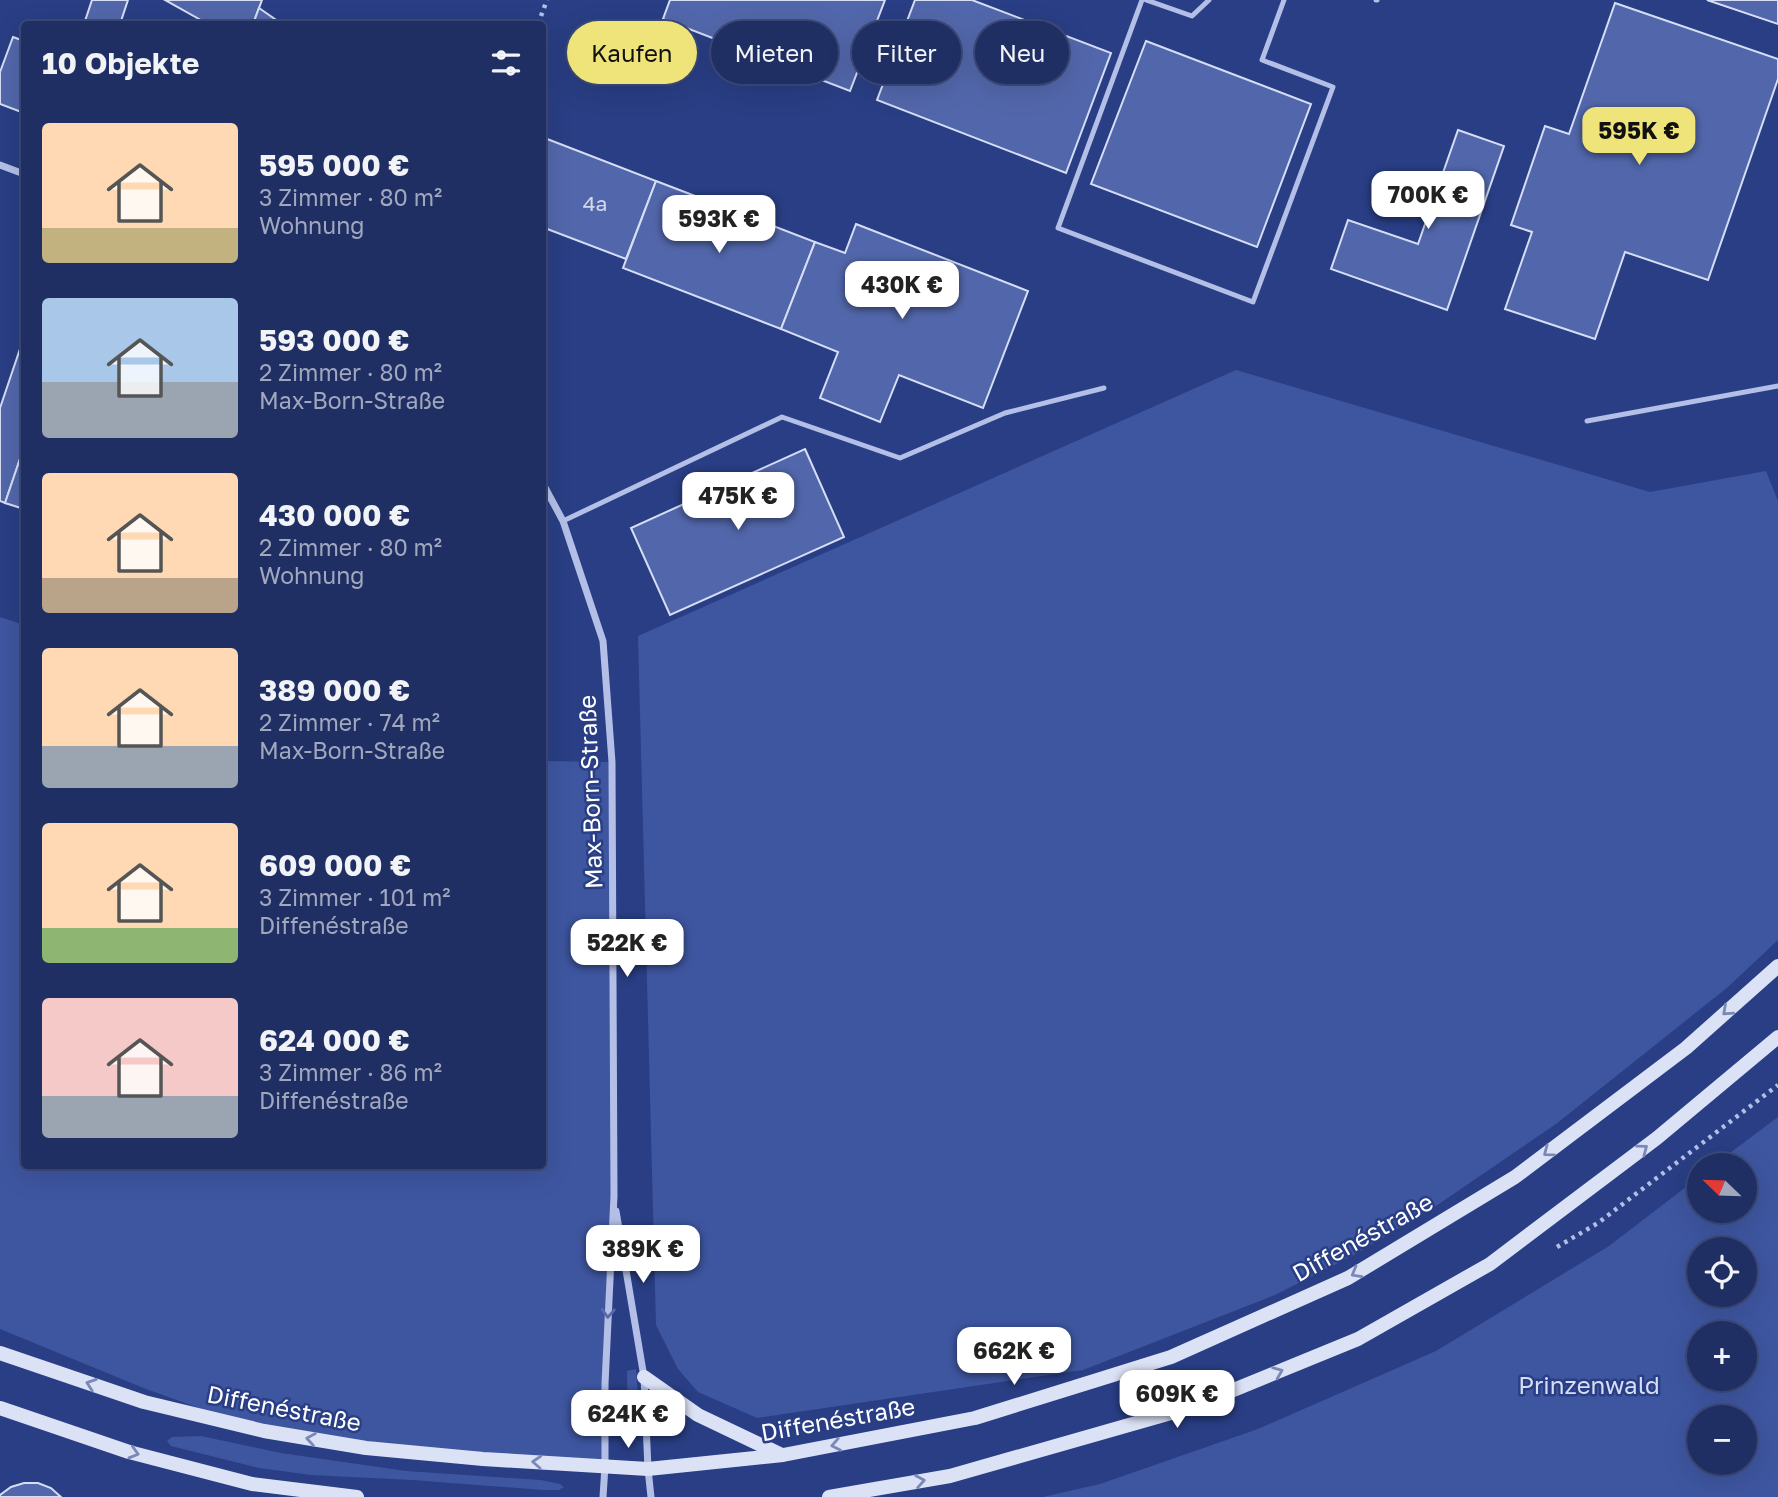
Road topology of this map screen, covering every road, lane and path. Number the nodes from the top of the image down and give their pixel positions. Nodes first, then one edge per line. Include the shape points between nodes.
1 (547, 0) edge
2 (1144, 0) edge
3 (1209, 0) edge
4 (1284, 0) edge
5 (539, 21) edge
6 (0, 165) edge
7 (21, 173) edge
8 (1778, 386) edge
9 (1104, 388) dead end
10 (1587, 421) dead end
11 (546, 489) edge
12 (563, 521) junction
13 (1778, 966) edge
14 (1778, 1037) edge
15 (614, 1196) junction
16 (0, 1353) edge
17 (644, 1377) junction
18 (0, 1408) edge
19 (783, 1455) junction
20 (605, 1466) junction
21 (648, 1469) junction
22 (357, 1497) edge
23 (603, 1497) edge
24 (651, 1497) edge
25 (829, 1497) edge

1 - 5 path
2 - 3 lane via 1192,16
2 - 4 lane via 1058,228 1253,303 1334,88 1262,60
6 - 7 street
8 - 10 lane
9 - 12 lane via 1005,413 901,458 782,416
11 - 12 street, Max-Born-Straße
12 - 15 street, Max-Born-Straße via 603,641 606,668 612,762
13 -> 19 main road, Diffenéstraße via 1686,1048 1515,1177 1348,1278 1159,1361 975,1418
25 -> 14 main road via 950,1476 1192,1407 1358,1339 1490,1264 1657,1138
15 - 17 street, Max-Born-Straße
15 -> 20 street, Max-Born-Straße
20 -> 16 main road, Diffenéstraße via 366,1448 264,1431 144,1402
17 - 19 main road via 698,1415
17 - 21 street, Max-Born-Straße
18 -> 22 main road via 129,1452 252,1484
19 - 21 main road, Diffenéstraße
20 - 21 main road, Diffenéstraße
20 - 23 street, Max-Born-Straße
21 - 24 street, Max-Born-Straße

